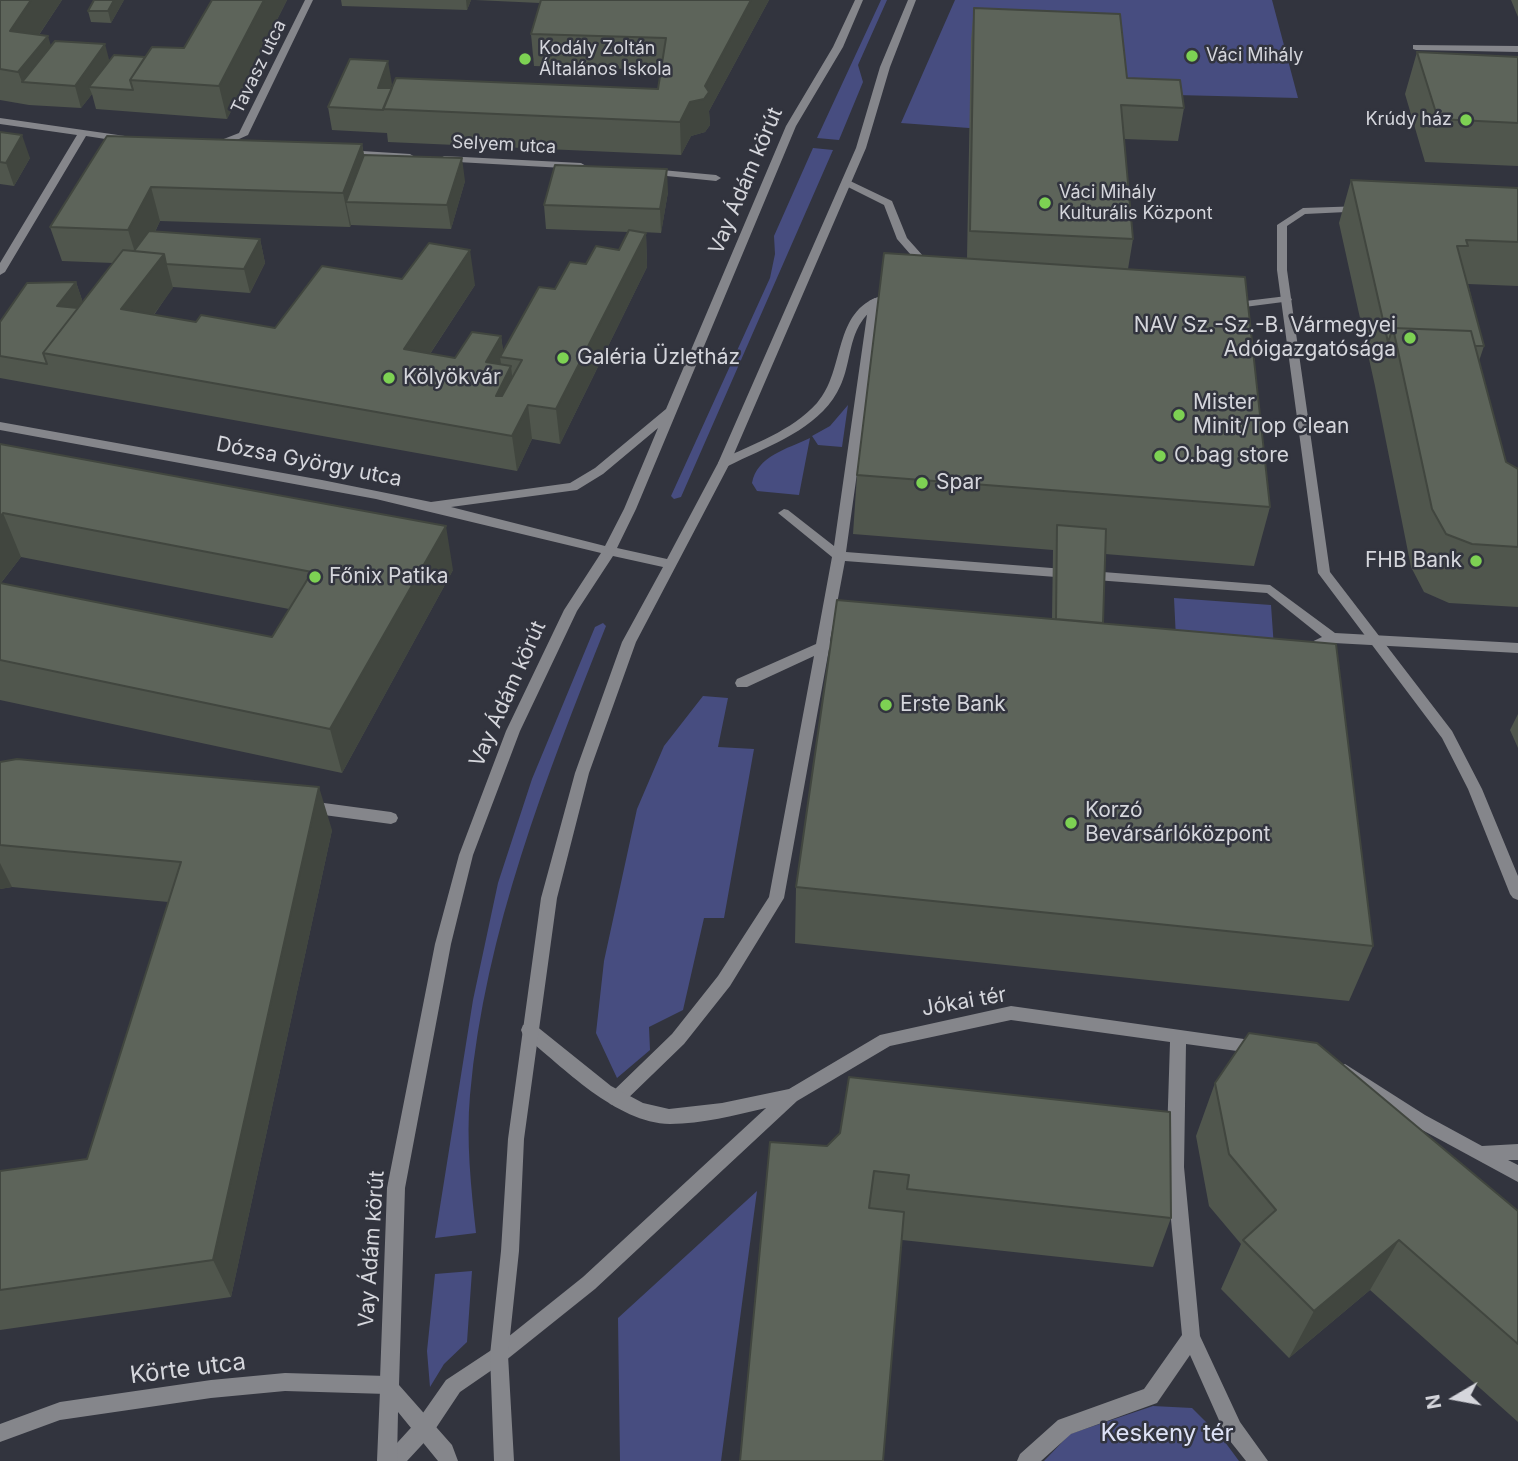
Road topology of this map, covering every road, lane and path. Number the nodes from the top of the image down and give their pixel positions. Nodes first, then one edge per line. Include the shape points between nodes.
1 (309, 0) edge
2 (859, 0) edge
3 (912, 0) edge
4 (1416, 47) dead end
5 (1446, 48) junction
6 (1518, 49) edge
7 (1450, 60) edge
8 (0, 121) edge
9 (82, 135) junction
10 (135, 140) edge
11 (230, 141) junction
12 (201, 146) edge
13 (242, 146) edge
14 (334, 152) edge
15 (417, 157) edge
16 (431, 158) edge
17 (597, 167) edge
18 (638, 170) edge
19 (716, 178) dead end
20 (846, 182) junction
21 (1374, 210) edge
22 (0, 272) edge
23 (936, 272) edge
24 (893, 295) edge
25 (1287, 299) junction
26 (875, 301) junction
27 (1215, 308) edge
28 (675, 408) junction
29 (0, 426) edge
30 (724, 463) junction
31 (428, 506) junction
32 (784, 513) dead end
33 (608, 553) junction
34 (839, 556) junction
35 (671, 564) junction
36 (837, 636) edge
37 (1332, 638) junction
38 (1372, 639) junction
39 (821, 648) junction
40 (1518, 648) edge
41 (1298, 654) edge
42 (742, 683) dead end
43 (295, 805) edge
44 (391, 818) dead end
45 (1518, 894) edge
46 (529, 1030) junction
47 (1178, 1037) junction
48 (1282, 1050) edge
49 (1331, 1066) edge
50 (791, 1096) junction
51 (616, 1099) junction
52 (1518, 1152) edge
53 (1482, 1153) junction
54 (1518, 1174) edge
55 (1191, 1337) junction
56 (499, 1355) junction
57 (387, 1385) junction
58 (425, 1427) junction
59 (0, 1433) edge
60 (387, 1461) edge
61 (394, 1461) edge
62 (448, 1461) edge
63 (504, 1461) edge
64 (1027, 1461) edge
65 (1258, 1461) edge

1 - 11 street, Tavasz utca via 243,135
2 - 28 street, Vay Ádám körút via 838,47 791,126
3 - 20 street
4 - 5 street
5 - 6 street
5 - 7 street
8 - 9 street
9 - 10 street
9 - 22 street
11 - 12 street
11 - 13 street
14 - 15 street
16 - 17 street, Selyem utca
18 - 19 street
20 - 23 street via 888,203 902,239
20 - 30 street
21 - 25 street via 1303,211 1282,225
24 - 26 street
25 - 27 street
25 - 38 street via 1324,573
26 - 30 street via 853,323 830,395 802,422
26 - 34 street
28 - 31 street via 573,487
28 - 33 street, Vay Ádám körút
29 - 31 street, Dózsa György utca
30 - 35 street
31 - 33 street, Dózsa György utca
32 - 34 street
33 - 35 street, Dózsa György utca
33 - 57 street, Vay Ádám körút via 571,610 513,731 466,855 430,1000 396,1188
34 - 37 street via 1270,589
34 - 39 street
35 - 46 street via 629,642 582,773 548,898
36 - 39 street
37 - 38 street
37 - 41 street
38 - 40 street
38 - 45 street via 1462,761
39 - 42 street
39 - 51 street via 776,898 724,981 678,1039
43 - 44 street
46 - 51 street
46 - 56 street
47 - 48 street, Jókai tér
47 - 50 street, Jókai tér via 1011,1013 886,1040
47 - 55 street via 1175,1167
49 - 53 street via 1355,1075 1419,1120
50 - 51 street via 712,1111 659,1115
50 - 56 street, Jókai tér via 589,1283
52 - 53 street
53 - 54 street
55 - 64 street via 1150,1395 1065,1427
55 - 65 street via 1233,1429
56 - 58 street, Jókai tér via 453,1386
56 - 63 street
57 - 58 street
57 - 59 street, Körte utca via 285,1382 211,1389 60,1411
57 - 60 street, Vay Ádám körút
58 - 61 street, Jókai tér
58 - 62 street

